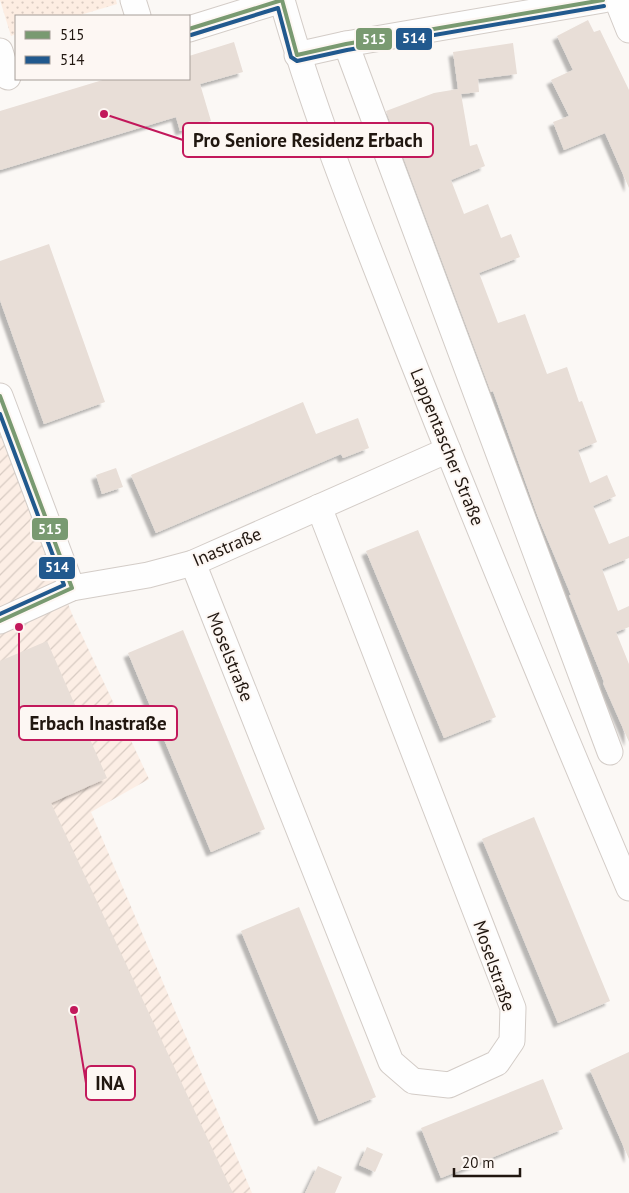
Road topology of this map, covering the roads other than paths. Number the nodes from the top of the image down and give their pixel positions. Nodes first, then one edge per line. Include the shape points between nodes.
1 (133, 0) edge
2 (282, 0) edge
3 (604, 0) edge
4 (617, 0) edge
5 (138, 15) edge
6 (190, 29) edge
7 (629, 30) edge
8 (346, 44) junction
9 (0, 52) edge
10 (297, 54) junction
11 (8, 77) edge
12 (0, 396) edge
13 (448, 450) junction
14 (319, 507) junction
15 (193, 563) junction
16 (72, 588) junction
17 (0, 621) edge
18 (620, 749) edge
19 (576, 764) junction
20 (629, 888) edge

1 - 5 street
2 - 6 street
2 - 10 street, Lappentascher Straße
3 - 8 street
4 - 7 street
8 - 10 street
8 - 18 street
9 - 11 street
10 - 13 street, Lappentascher Straße
12 - 16 street
13 - 14 street, Inastraße
13 - 19 street, Lappentascher Straße
14 - 15 street, Inastraße
14 - 15 street, Moselstraße via 513,1008 512,1041 497,1063 449,1085 413,1081 390,1062
15 - 16 street, Inastraße via 148,575
16 - 17 street, Inastraße
18 - 19 street
19 - 20 street, Lappentascher Straße

